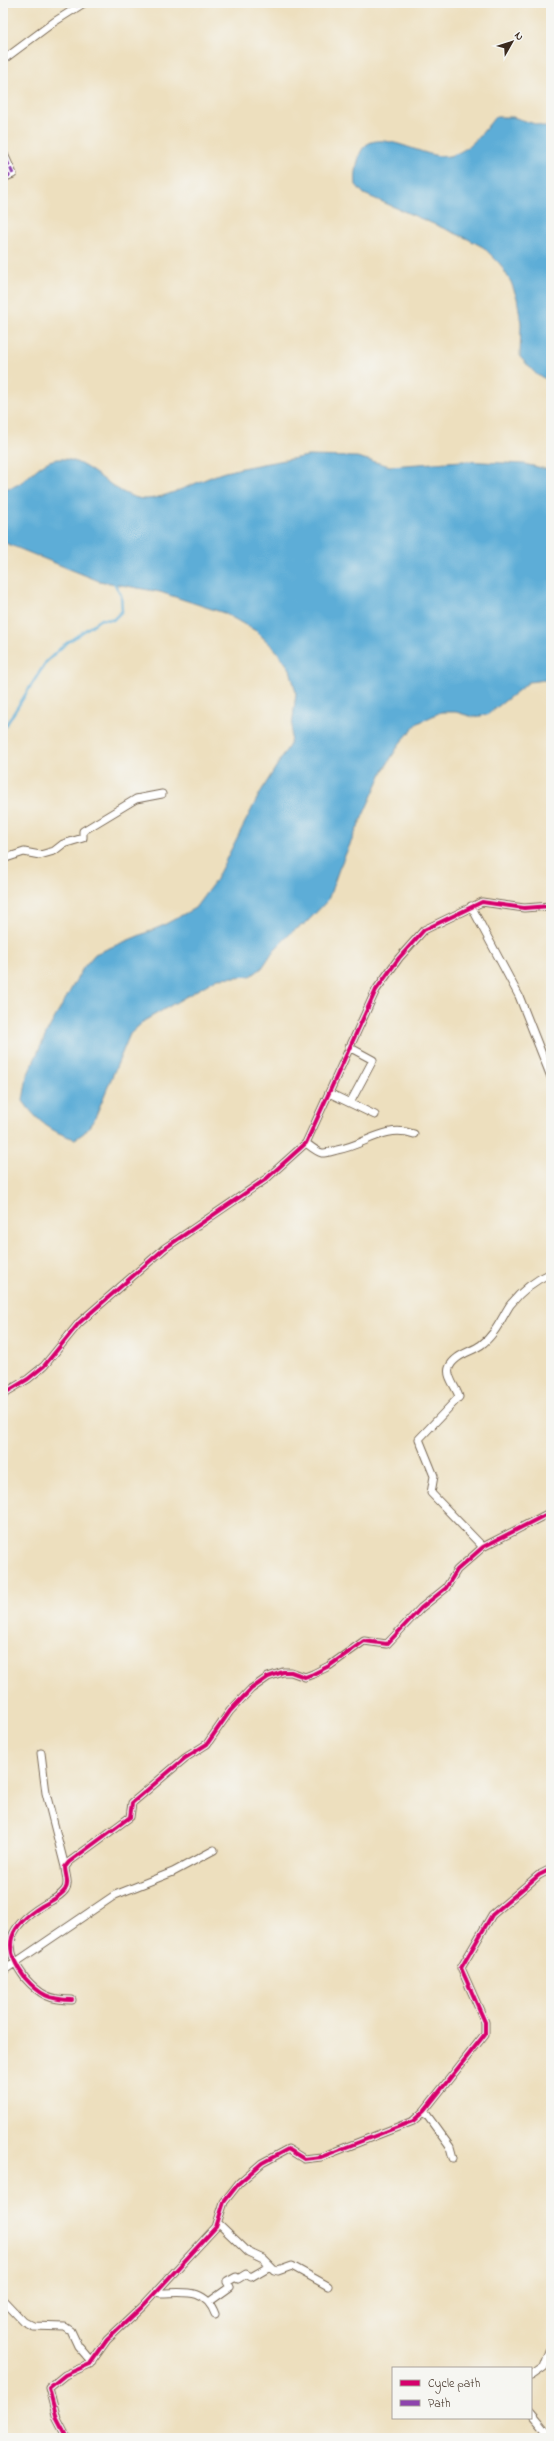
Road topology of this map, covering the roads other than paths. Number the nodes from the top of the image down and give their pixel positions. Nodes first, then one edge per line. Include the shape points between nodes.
1 (79, 4) edge
2 (3, 60) edge
3 (3, 152) edge
4 (3, 178) edge
5 (162, 794) dead end
6 (3, 859) edge
7 (471, 906) junction
8 (551, 906) edge
9 (349, 1047) junction
10 (551, 1077) edge
11 (329, 1093) junction
12 (350, 1103) junction
13 (375, 1115) dead end
14 (414, 1134) dead end
15 (306, 1143) junction
16 (551, 1273) edge
17 (3, 1394) edge
18 (551, 1512) edge
19 (483, 1547) junction
20 (41, 1753) dead end
21 (214, 1850) dead end
22 (65, 1867) junction
23 (551, 1869) edge
24 (13, 1963) junction
25 (3, 1970) edge
26 (72, 2000) dead end
27 (424, 2111) junction
28 (453, 2158) dead end
29 (218, 2223) junction
30 (270, 2266) junction
31 (328, 2286) dead end
32 (156, 2291) junction
33 (3, 2300) edge
34 (209, 2302) junction
35 (215, 2314) dead end
36 (551, 2348) edge
37 (92, 2362) junction
38 (532, 2375) edge
39 (532, 2413) edge
40 (67, 2438) edge
41 (547, 2438) edge

1 - 2 street
3 - 4 street via 13,174
5 - 6 street via 136,799 83,831 84,838 63,844 52,852 40,856 24,852
7 - 8 street via 485,902 518,907
7 - 9 street via 424,930 399,958 376,990
7 - 10 street via 519,996
9 - 11 street
9 - 12 street via 373,1060
11 - 12 street
11 - 15 street
12 - 13 street
14 - 15 street via 402,1130 389,1131 365,1142 330,1152 321,1152
15 - 17 street via 266,1179 166,1248 79,1323 44,1366
16 - 19 street via 537,1279 522,1292 498,1327 482,1344 453,1362 449,1375 458,1397 419,1439 434,1476 431,1493
18 - 19 street
19 - 22 street via 457,1570 446,1588 405,1622 390,1642 383,1644 374,1640 364,1641 313,1674 305,1677 283,1672 268,1677 251,1689 230,1711 207,1744 185,1758 132,1803 130,1817
20 - 22 street via 46,1793
21 - 24 street via 173,1872 115,1895
22 - 24 street via 67,1882 64,1891 31,1913 10,1935
23 - 27 street via 539,1875 492,1915 470,1954 461,1964 485,2022 485,2034
24 - 25 street
24 - 26 street via 46,1997
27 - 28 street via 450,2148
27 - 29 street via 413,2121 321,2157 304,2158 288,2149 278,2153 239,2183 224,2202
29 - 30 street via 248,2252 263,2259
29 - 32 street
30 - 31 street via 278,2271 292,2266
30 - 34 street via 251,2277 246,2274 227,2282 230,2287
32 - 34 street via 189,2291
32 - 37 street via 107,2340
33 - 37 street via 23,2321 33,2326 65,2328 71,2331 78,2346
34 - 35 street
36 - 38 street via 544,2367
37 - 40 street via 65,2375 49,2388 57,2419
39 - 41 street via 546,2430

